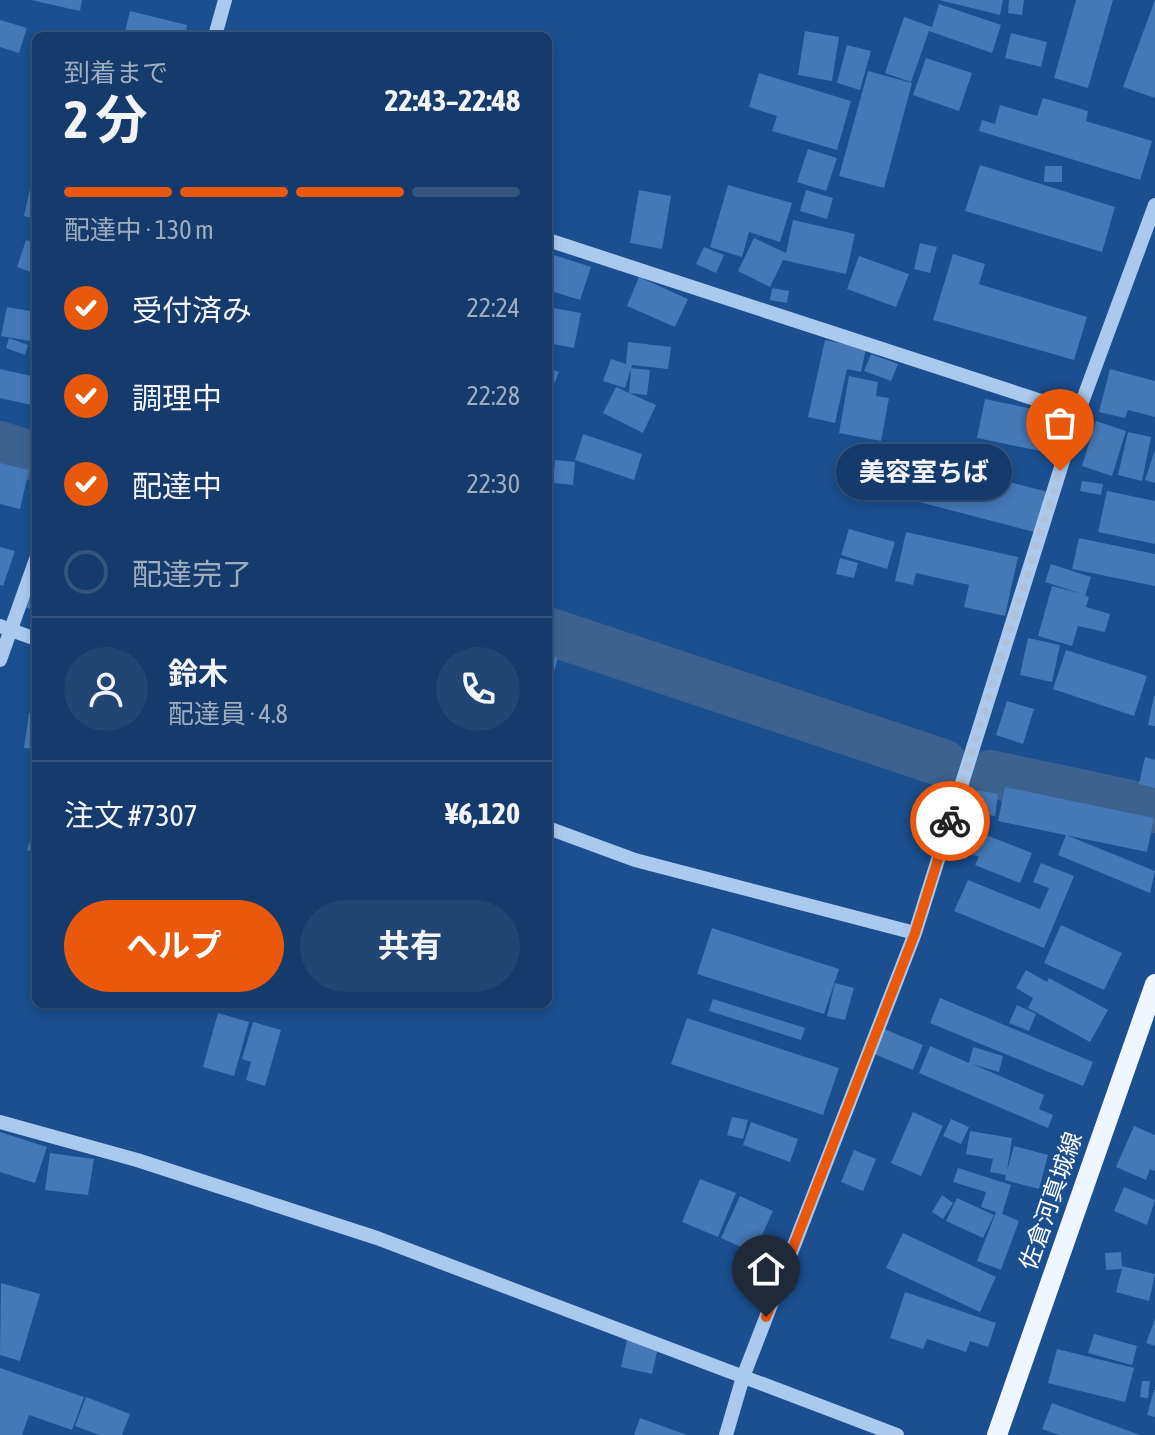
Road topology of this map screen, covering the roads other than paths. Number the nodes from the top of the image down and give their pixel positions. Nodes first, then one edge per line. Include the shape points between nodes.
1 (225, 0) edge
2 (216, 32) edge
3 (1155, 205) edge
4 (552, 241) edge
5 (1078, 413) junction
6 (32, 568) edge
7 (5, 628) edge
8 (32, 638) edge
9 (0, 660) edge
10 (552, 829) edge
11 (915, 933) junction
12 (1155, 984) edge
13 (0, 1122) edge
14 (743, 1377) junction
15 (726, 1435) edge
16 (897, 1435) edge
17 (997, 1435) edge

1 - 2 street
3 - 5 street
4 - 5 street
5 - 11 street
6 - 7 street
7 - 8 street
7 - 9 street
10 - 11 street via 635,860
11 - 14 street
12 - 17 main road, 佐倉河真城線
13 - 14 street via 377,1238
14 - 15 street
14 - 16 street

